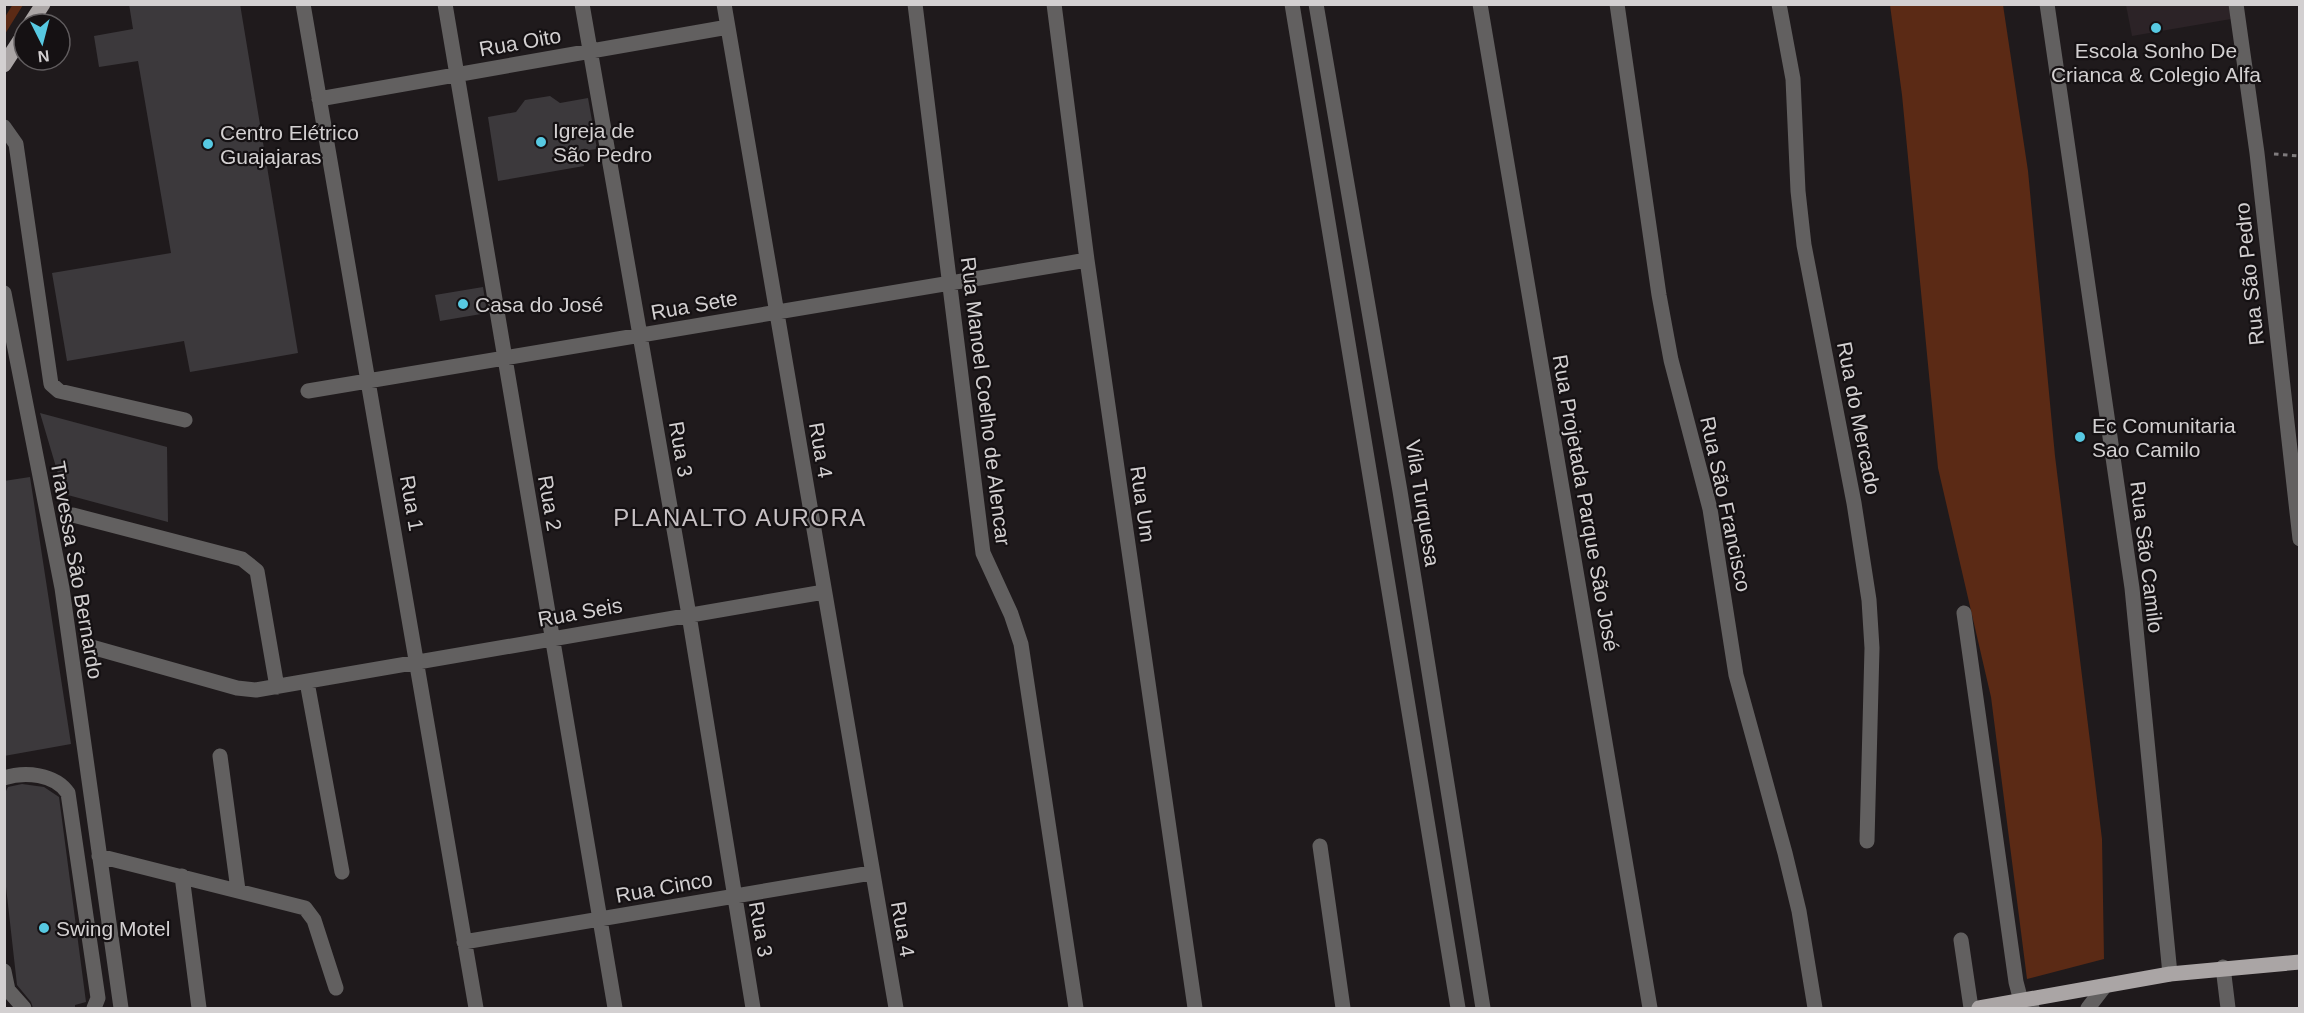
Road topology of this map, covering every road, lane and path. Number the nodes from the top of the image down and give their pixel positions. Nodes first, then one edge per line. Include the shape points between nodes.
1 (303, 4) edge
2 (445, 4) edge
3 (582, 4) edge
4 (724, 4) edge
5 (915, 4) edge
6 (1054, 4) edge
7 (1292, 4) edge
8 (1316, 4) edge
9 (1480, 4) edge
10 (1617, 4) edge
11 (1779, 4) edge
12 (2047, 4) edge
13 (2236, 4) edge
14 (728, 27) junction
15 (590, 51) junction
16 (458, 74) junction
17 (319, 99) junction
18 (4, 127) edge
19 (2257, 153) junction
20 (2300, 156) edge
21 (1349, 195) junction
22 (1326, 200) junction
23 (1087, 260) junction
24 (950, 283) junction
25 (4, 293) edge
26 (775, 313) junction
27 (640, 336) junction
28 (503, 359) junction
29 (370, 381) junction
30 (308, 392) dead end
31 (185, 420) dead end
32 (2294, 455) edge
33 (1400, 490) junction
34 (1375, 495) junction
35 (73, 516) dead end
36 (2300, 538) edge
37 (824, 592) junction
38 (1964, 613) dead end
39 (689, 615) junction
40 (553, 638) junction
41 (88, 646) dead end
42 (417, 661) junction
43 (307, 682) junction
44 (277, 687) junction
45 (220, 756) dead end
46 (4, 778) edge
47 (1447, 784) junction
48 (1421, 788) junction
49 (1867, 841) dead end
50 (1320, 846) dead end
51 (99, 856) junction
52 (342, 872) dead end
53 (871, 873) junction
54 (182, 876) junction
55 (238, 890) junction
56 (734, 897) junction
57 (600, 919) junction
58 (1961, 939) dead end
59 (464, 942) junction
60 (2300, 962) edge
61 (2223, 968) junction
62 (4, 971) edge
63 (2170, 974) junction
64 (2105, 986) junction
65 (336, 988) dead end
66 (2027, 1005) edge
67 (1995, 1007) edge
68 (24, 1008) edge
69 (94, 1008) edge
70 (121, 1008) edge
71 (200, 1008) edge
72 (476, 1008) edge
73 (615, 1008) edge
74 (753, 1008) edge
75 (896, 1008) edge
76 (1076, 1008) edge
77 (1194, 1008) edge
78 (1342, 1008) edge
79 (1458, 1008) edge
80 (1483, 1008) edge
81 (1650, 1008) edge
82 (1815, 1008) edge
83 (1971, 1008) edge
84 (1979, 1008) edge
85 (2088, 1008) edge
86 (2228, 1008) edge

1 - 17 street, Rua 1
2 - 16 street, Rua 2
3 - 15 street, Rua 3
4 - 14 street, Rua 4
5 - 24 street, Rua Manoel Coelho de Alencar
6 - 23 street, Rua Um
7 - 22 street
8 - 21 street, Vila Turquesa
9 - 81 street, Rua Projetada Parque São José
10 - 82 street, Rua São Francisco via 1671,360 1710,509 1736,675 1799,911
11 - 49 street, Rua do Mercado via 1793,80 1804,245 1869,600 1872,648
12 - 63 street, Rua São Camilo via 2132,588
13 - 19 street, Rua São Pedro
14 - 15 street, Rua Oito
14 - 26 street, Rua 4
15 - 16 street, Rua Oito
15 - 27 street, Rua 3
16 - 17 street, Rua Oito
16 - 28 street, Rua 2
17 - 29 street, Rua 1
18 - 31 street via 16,144 51,384 59,391
19 - 20 path
19 - 32 street, Rua São Pedro
21 - 22 street
21 - 33 street, Vila Turquesa
22 - 34 street
23 - 24 street, Rua Sete
23 - 77 street, Rua Um
24 - 26 street, Rua Sete
24 - 76 street, Rua Manoel Coelho de Alencar via 983,553 1021,644
25 - 51 street, Travessa São Bernardo via 62,588
26 - 27 street, Rua Sete
26 - 37 street, Rua 4
27 - 28 street, Rua Sete
27 - 39 street, Rua 3
28 - 29 street, Rua Sete
28 - 40 street, Rua 2
29 - 30 street, Rua Sete
29 - 42 street, Rua 1
32 - 36 street, Rua São Pedro
33 - 34 street
33 - 47 street, Vila Turquesa
34 - 48 street
35 - 44 street via 252,564 258,571
37 - 39 street, Rua Seis
37 - 53 street, Rua 4
38 - 66 street via 2016,982
39 - 40 street, Rua Seis
39 - 56 street, Rua 3
40 - 42 street, Rua Seis
40 - 57 street, Rua 2
41 - 44 street, Rua Seis via 237,688
42 - 43 street, Rua Seis
42 - 59 street, Rua 1
43 - 44 street, Rua Seis
43 - 52 street
45 - 55 street
46 - 69 street via 44,777 68,793 98,998
47 - 48 street
47 - 80 street, Vila Turquesa
48 - 79 street
50 - 78 street
51 - 54 street
51 - 70 street, Travessa São Bernardo
53 - 56 street, Rua Cinco
53 - 75 street, Rua 4
54 - 55 street
54 - 71 street
55 - 65 street via 305,908 314,920
56 - 57 street, Rua Cinco
56 - 74 street, Rua 3
57 - 59 street, Rua Cinco
57 - 73 street, Rua 2
58 - 83 street
59 - 72 street, Rua 1
60 - 61 main road
61 - 63 main road
61 - 86 street
62 - 68 street via 8,990
63 - 64 main road
64 - 66 main road
64 - 85 street
66 - 67 main road
67 - 84 main road

